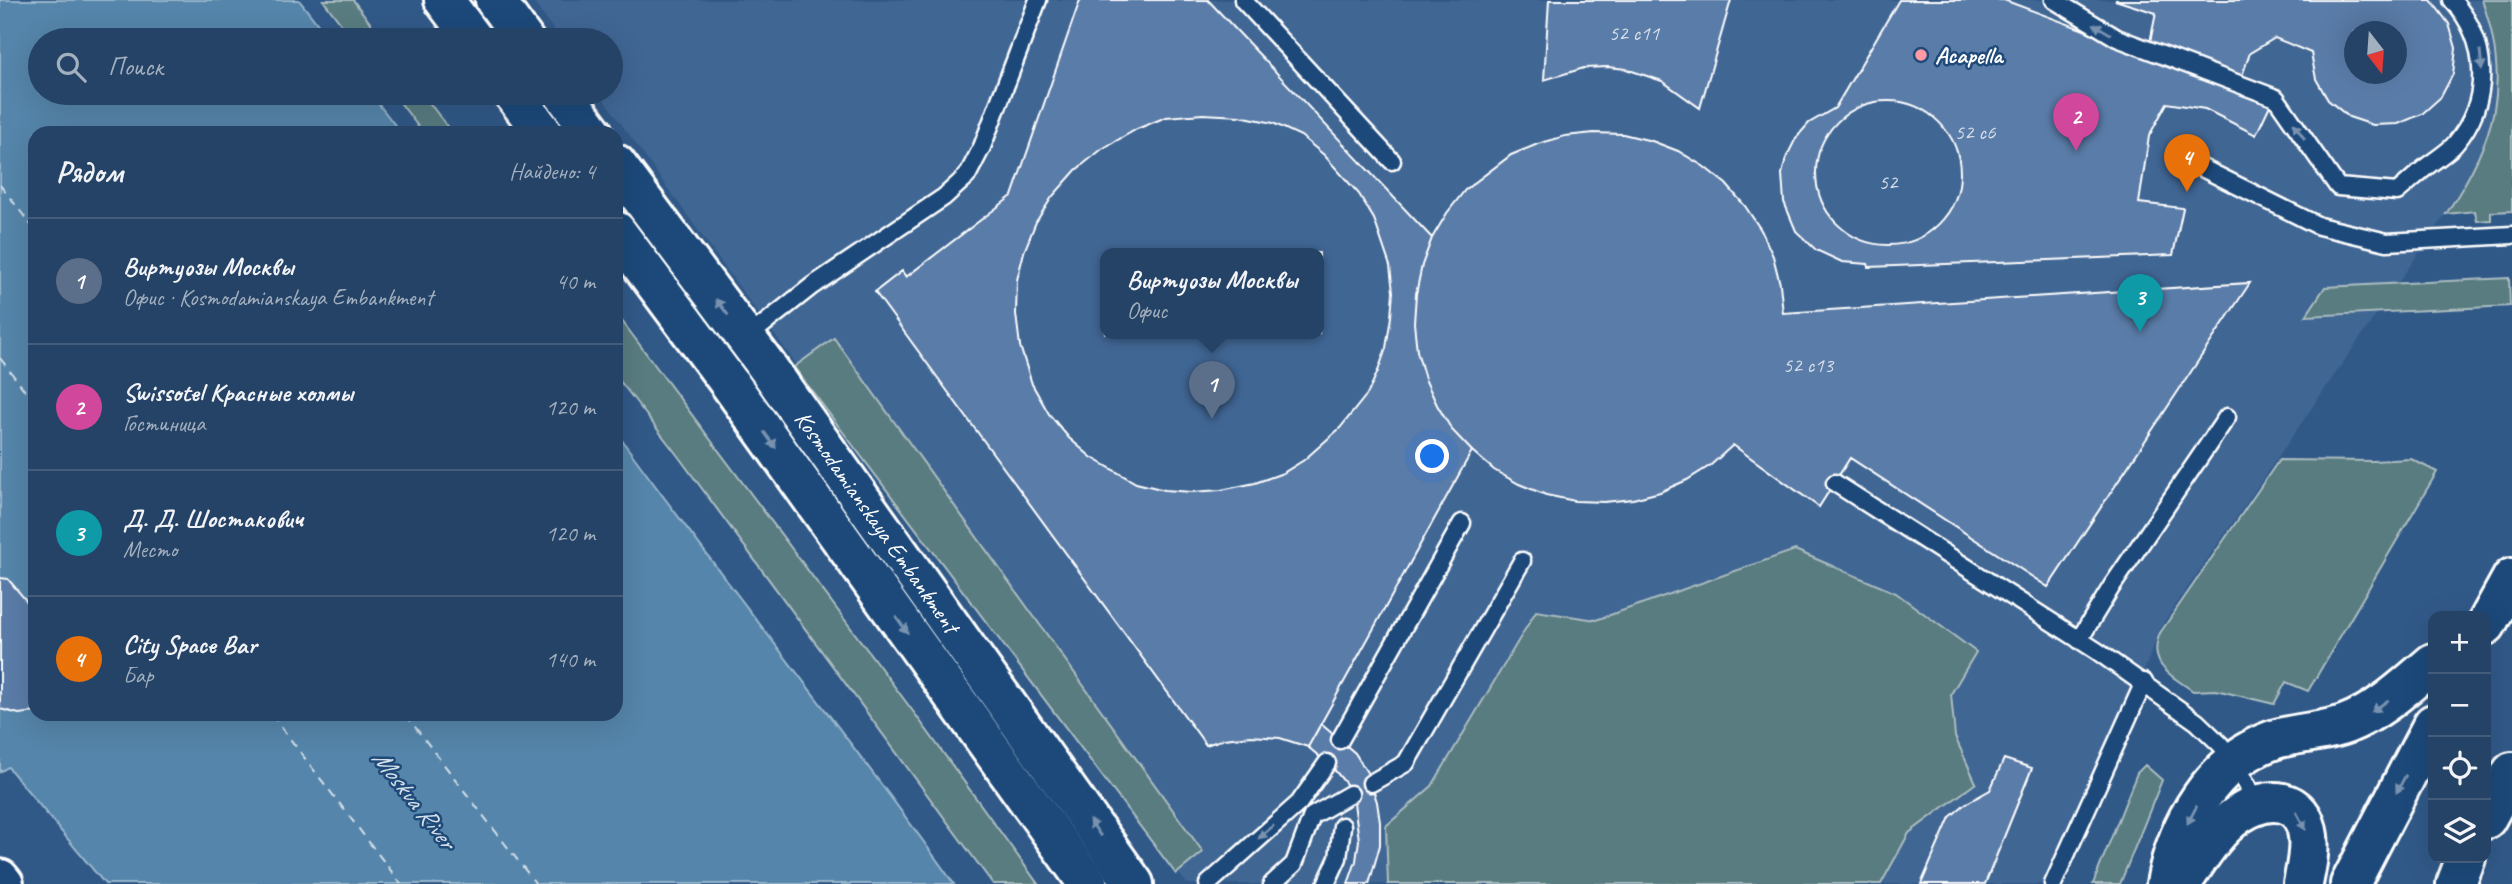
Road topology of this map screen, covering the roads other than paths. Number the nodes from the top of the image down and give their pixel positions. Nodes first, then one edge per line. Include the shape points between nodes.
1 (444, 0) edge
2 (495, 0) edge
3 (1038, 0) edge
4 (1243, 0) edge
5 (2054, 0) edge
6 (2452, 0) edge
7 (465, 28) edge
8 (515, 28) edge
9 (522, 105) edge
10 (572, 105) edge
11 (538, 126) edge
12 (588, 126) edge
13 (1392, 161) dead end
14 (2192, 163) dead end
15 (623, 173) edge
16 (2512, 236) edge
17 (623, 240) edge
18 (746, 339) junction
19 (2227, 417) dead end
20 (1835, 483) dead end
21 (1462, 523) dead end
22 (1522, 561) dead end
23 (2512, 578) edge
24 (2491, 613) edge
25 (2079, 640) junction
26 (2428, 667) edge
27 (2144, 682) junction
28 (2428, 734) edge
29 (1340, 740) dead end
30 (2234, 761) junction
31 (1327, 763) dead end
32 (2512, 772) edge
33 (1371, 783) dead end
34 (1350, 794) dead end
35 (2512, 801) edge
36 (1299, 803) junction
37 (2257, 804) junction
38 (2491, 812) edge
39 (1312, 816) junction
40 (2491, 817) edge
41 (1342, 826) dead end
42 (2464, 863) edge
43 (2353, 877) edge
44 (0, 879) edge
45 (2304, 881) edge
46 (4, 884) edge
47 (1088, 884) edge
48 (1134, 884) edge
49 (1208, 884) edge
50 (1272, 884) edge
51 (1326, 884) edge
52 (2053, 884) edge
53 (2166, 884) edge
54 (2181, 884) edge
55 (2456, 884) edge

1 - 7 main road
2 - 8 main road
3 - 18 lane via 967,176
4 - 13 lane
6 -> 5 lane via 2479,46 2482,78 2473,116 2455,145 2397,192 2338,187 2276,98 2117,38
9 - 11 main road
10 - 12 main road
14 - 16 lane via 2319,226 2387,242
18 -> 15 main road, Kosmodamianskaya Embankment
17 -> 47 main road, Kosmodamianskaya Embankment
48 -> 18 main road, Kosmodamianskaya Embankment
19 - 25 lane
20 - 25 lane
21 - 29 lane
22 - 33 lane via 1406,763
23 - 24 main road
25 - 27 lane
26 -> 30 main road via 2373,711 2344,726 2270,741
27 - 30 lane via 2197,722
27 - 52 lane
28 -> 43 main road
30 - 37 lane
30 -> 53 main road via 2217,775 2195,808 2176,844
31 - 36 lane
32 - 38 main road
34 - 39 lane
35 - 40 main road
36 - 39 lane
36 -> 49 lane
37 -> 45 main road via 2288,803 2303,817 2308,837
37 - 54 main road via 2215,836
39 - 50 lane via 1293,864
41 - 51 lane via 1338,858
42 - 55 main road
44 - 46 main road

